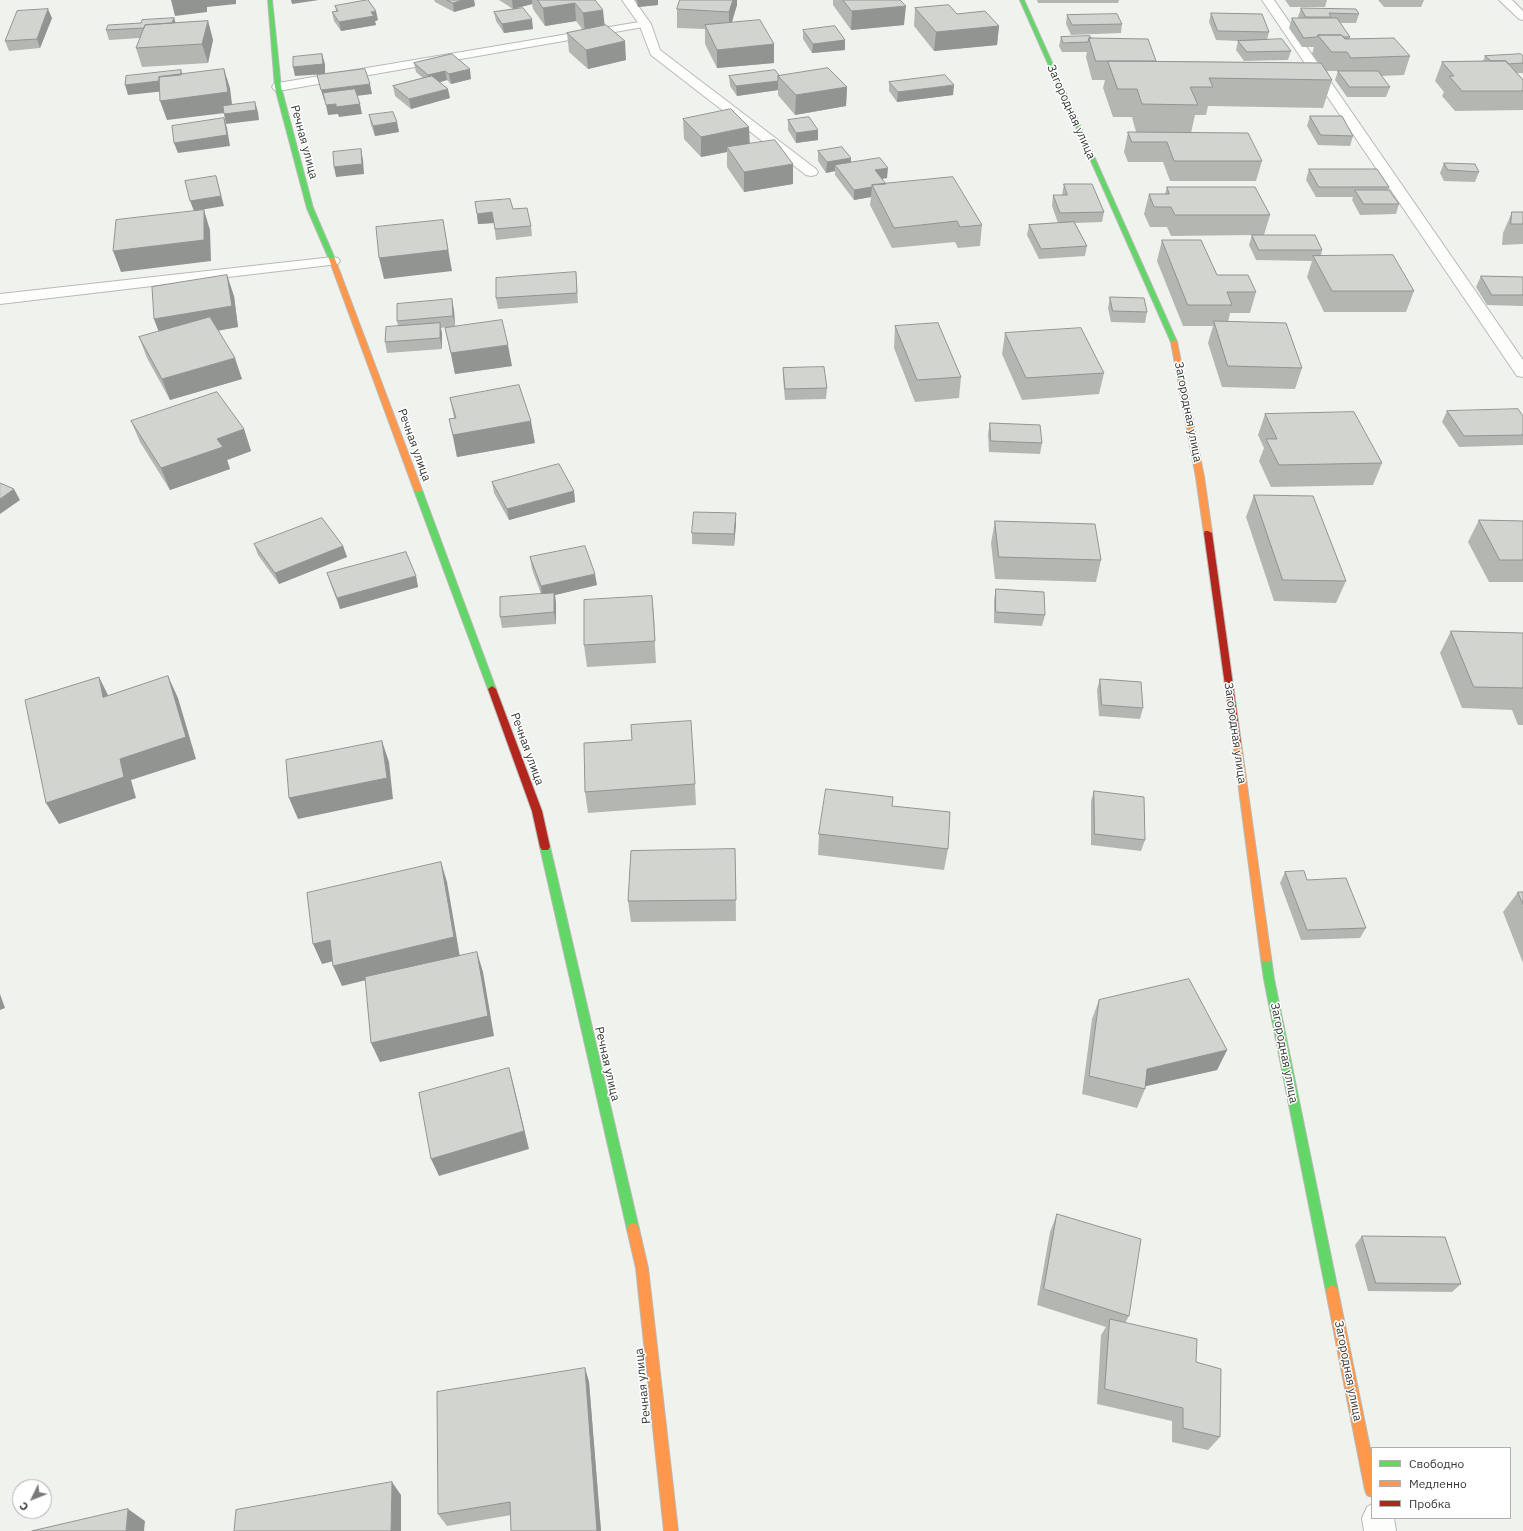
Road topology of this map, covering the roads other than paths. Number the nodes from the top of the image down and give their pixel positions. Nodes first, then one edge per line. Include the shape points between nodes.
1 (270, 0) edge
2 (628, 0) edge
3 (1022, 0) edge
4 (1268, 0) edge
5 (1505, 0) edge
6 (1523, 17) edge
7 (645, 24) junction
8 (278, 87) junction
9 (812, 172) dead end
10 (333, 260) junction
11 (0, 299) edge
12 (1523, 372) edge
13 (1371, 1485) edge
14 (1378, 1519) edge
15 (671, 1531) edge
16 (1380, 1531) edge

1 - 8 street, Речная улица
2 - 7 street
3 - 13 street, Загородная улица via 1174,341 1200,477 1269,979
4 - 12 street
5 - 6 street
7 - 8 street
7 - 9 street via 655,52
8 - 10 street, Речная улица via 310,208
10 - 11 street
10 - 15 street, Речная улица via 537,812 642,1268
14 - 16 street

